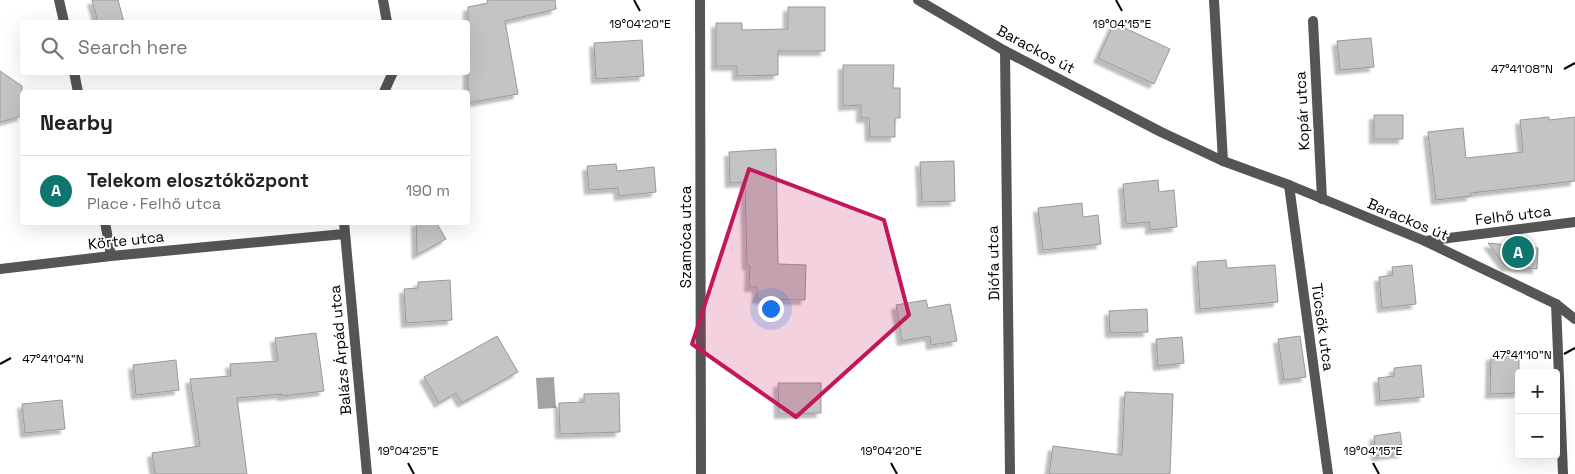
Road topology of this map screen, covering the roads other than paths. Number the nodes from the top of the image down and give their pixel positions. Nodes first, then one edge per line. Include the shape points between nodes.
1 (59, 0) edge
2 (383, 0) edge
3 (700, 0) edge
4 (918, 0) edge
5 (1214, 0) edge
6 (64, 20) edge
7 (387, 20) edge
8 (1313, 21) dead end
9 (1005, 51) junction
10 (75, 75) edge
11 (392, 75) edge
12 (78, 90) edge
13 (385, 90) edge
14 (1223, 161) junction
15 (1289, 185) junction
16 (1322, 199) junction
17 (1575, 222) edge
18 (106, 225) edge
19 (344, 225) edge
20 (344, 234) junction
21 (1425, 241) junction
22 (112, 256) junction
23 (0, 268) edge
24 (1556, 304) junction
25 (1575, 319) edge
26 (367, 474) edge
27 (701, 474) edge
28 (1010, 474) edge
29 (1328, 474) edge
30 (1563, 474) edge

1 - 6 street
2 - 7 street
3 - 27 street, Szamóca utca
4 - 9 street, Barackos út
5 - 14 street
8 - 16 street, Kopár utca
9 - 14 street, Barackos út
9 - 28 street, Diófa utca
10 - 12 street
11 - 13 street
14 - 15 street, Barackos út
15 - 16 street, Barackos út
15 - 29 street, Tücsök utca
16 - 21 street, Barackos út
17 - 21 street, Felhő utca
18 - 22 street
19 - 20 street, Balázs Árpád utca
20 - 22 street, Körte utca
20 - 26 street, Balázs Árpád utca
21 - 24 street, Barackos út
22 - 23 street, Körte utca
24 - 25 street, Barackos út
24 - 30 street

